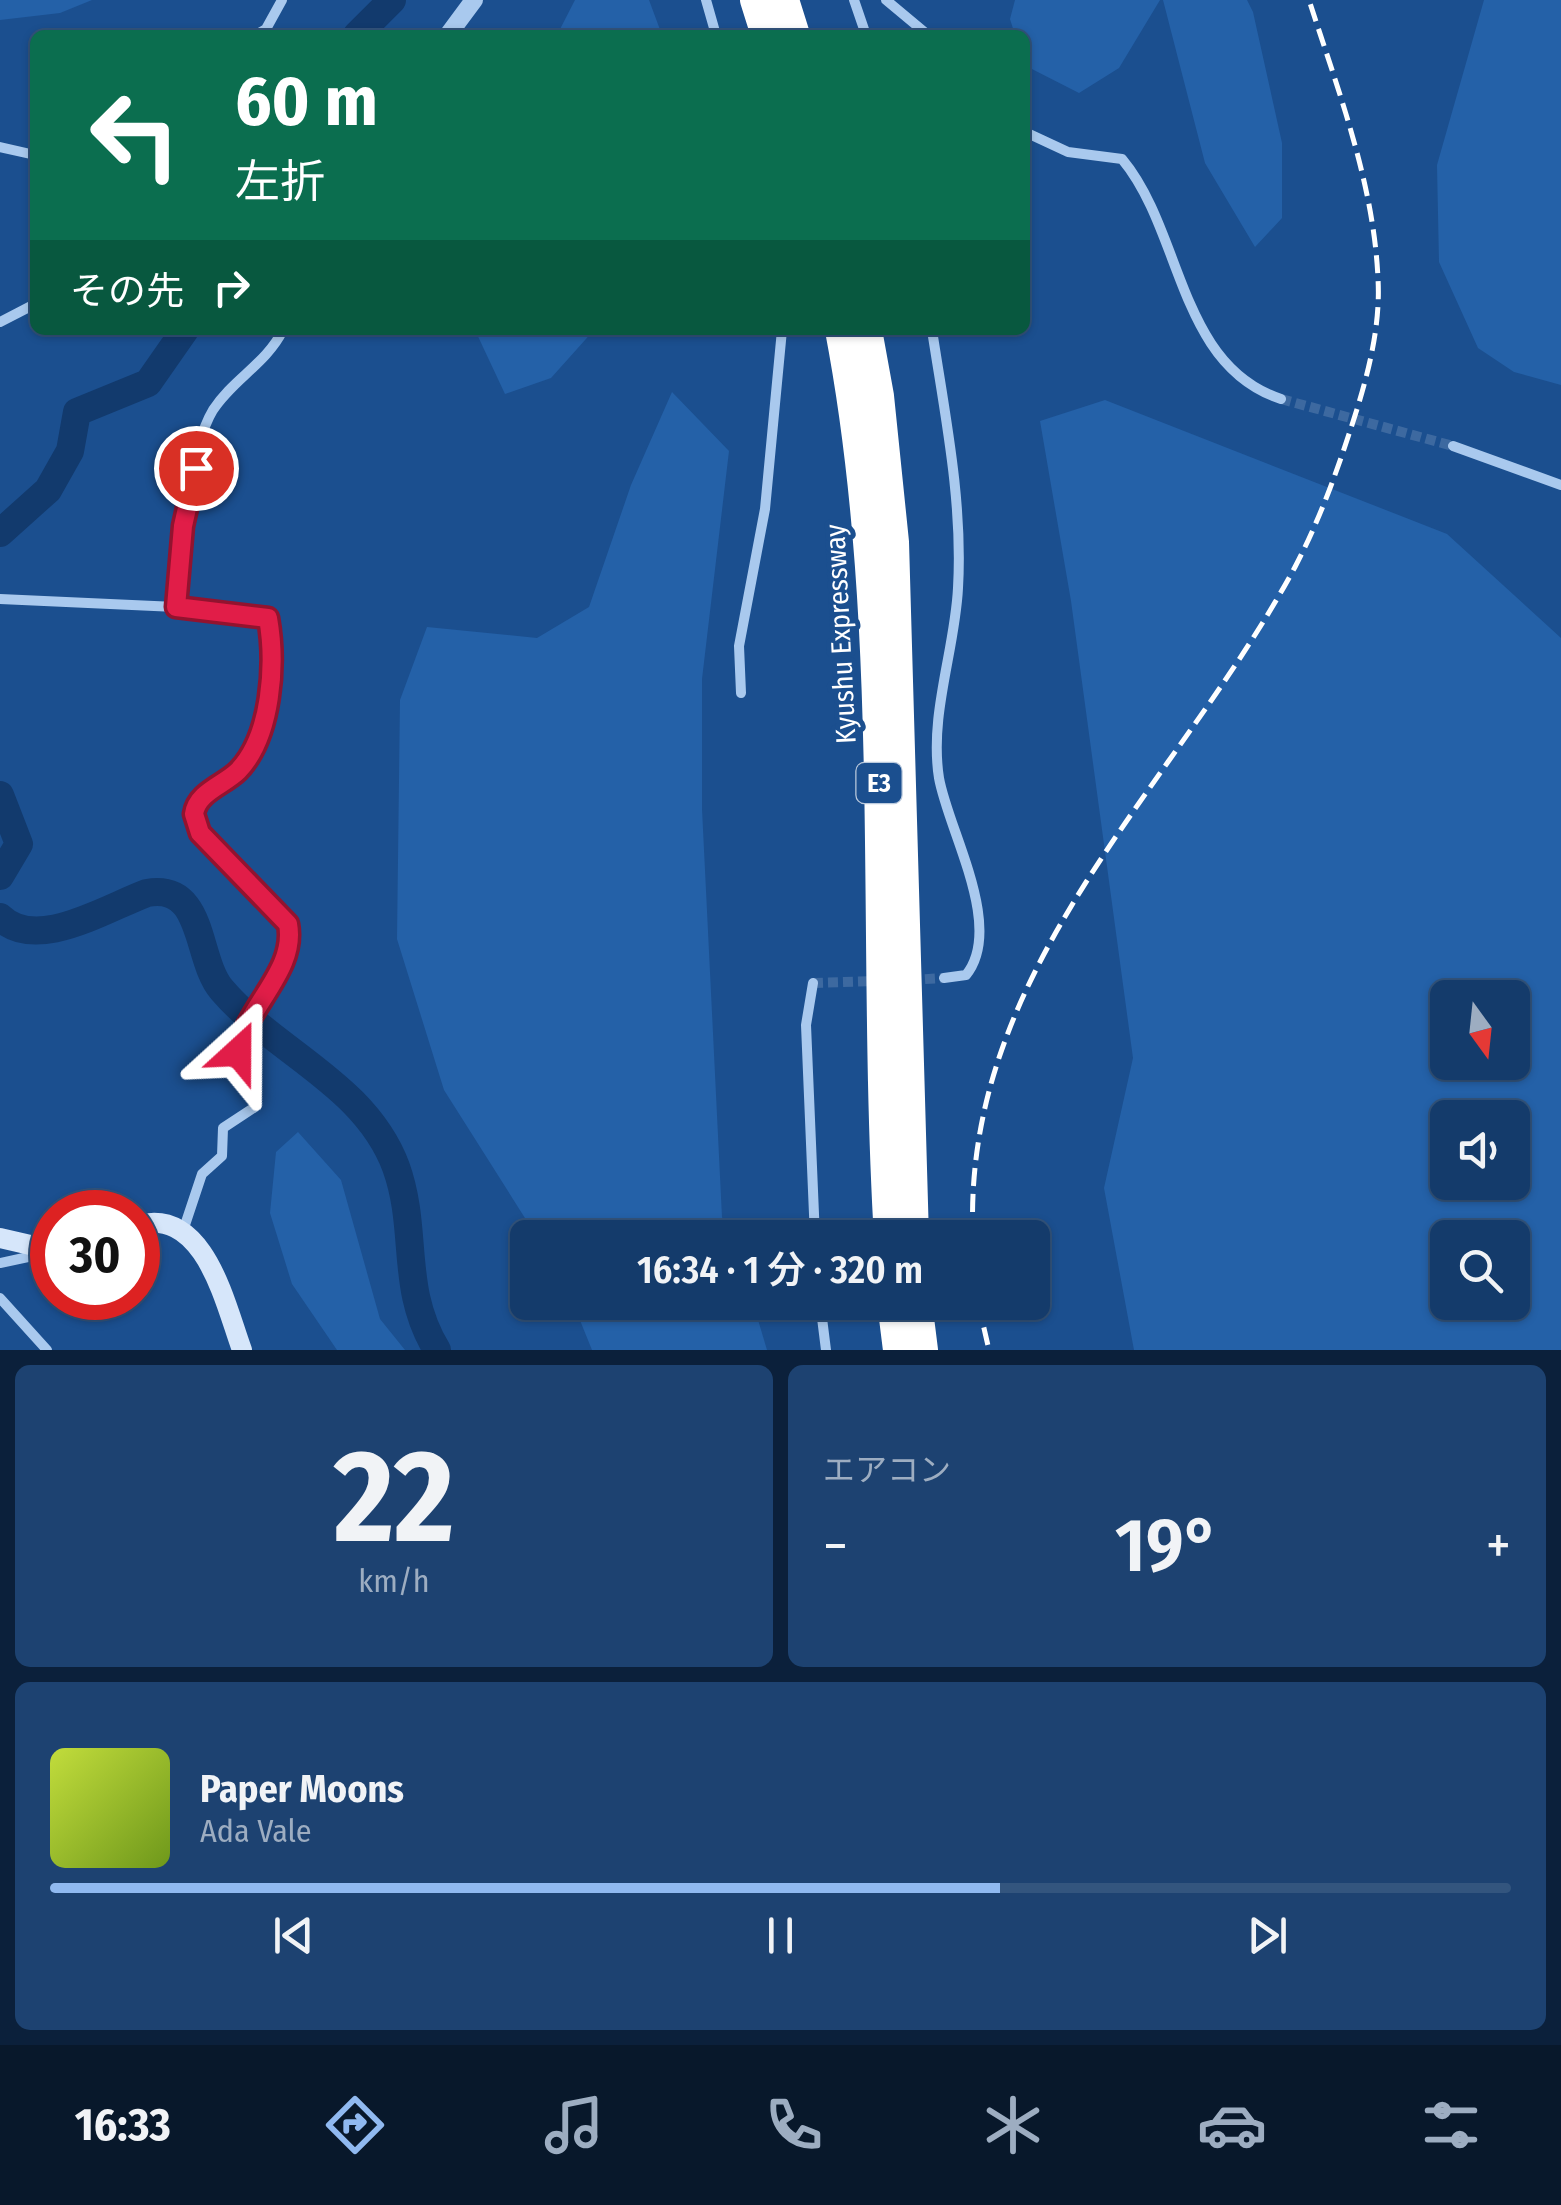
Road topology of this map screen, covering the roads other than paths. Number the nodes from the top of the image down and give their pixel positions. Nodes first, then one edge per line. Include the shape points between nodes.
1 (282, 0) edge
2 (474, 0) edge
3 (706, 0) edge
4 (754, 0) edge
5 (784, 0) edge
6 (854, 0) edge
7 (886, 0) edge
8 (264, 30) edge
9 (452, 30) edge
10 (715, 30) edge
11 (764, 30) edge
12 (793, 30) edge
13 (864, 30) edge
14 (920, 30) edge
15 (1030, 134) edge
16 (0, 148) edge
17 (30, 154) edge
18 (30, 307) edge
19 (0, 322) edge
20 (280, 335) edge
21 (782, 335) edge
22 (841, 335) edge
23 (868, 335) edge
24 (933, 335) edge
25 (1281, 398) tunnel mouth
26 (1453, 446) tunnel mouth
27 (1561, 486) edge
28 (0, 599) edge
29 (176, 607) junction
30 (741, 692) dead end
31 (944, 978) tunnel mouth
32 (812, 984) dead end
33 (814, 1220) edge
34 (887, 1220) edge
35 (913, 1220) edge
36 (160, 1225) edge
37 (183, 1231) junction
38 (0, 1238) edge
39 (30, 1246) edge
40 (30, 1256) edge
41 (0, 1264) edge
42 (0, 1298) edge
43 (822, 1320) edge
44 (894, 1320) edge
45 (919, 1320) edge
46 (47, 1350) edge
47 (242, 1350) edge
48 (826, 1350) edge
49 (898, 1350) edge
50 (923, 1350) edge

1 - 8 street
2 - 9 street
3 - 10 street
4 - 11 highway
5 - 12 highway
6 - 13 street
7 - 14 street
15 - 25 street via 1068,152 1122,159 1151,200 1208,340 1245,382
16 - 17 street
18 - 19 street
20 - 29 street via 271,354 210,414 183,526
21 - 30 street via 765,509 739,646
22 - 34 highway, Kyushu Expressway / E3 via 872,544
23 - 35 highway, Kyushu Expressway / E3 via 894,542
24 - 31 street via 960,536 938,774 975,893 978,948 966,975
26 - 27 street
28 - 29 street
29 - 37 street via 268,618 272,646 259,736 242,767 195,804 195,826 285,916 290,932 287,953 239,1044 255,1107 224,1128 222,1156 202,1174
32 - 33 street via 806,1025
36 - 37 main road
37 - 47 main road via 198,1244 218,1284
38 - 39 main road
40 - 41 street
42 - 46 street
43 - 48 street
44 - 49 highway
45 - 50 highway

